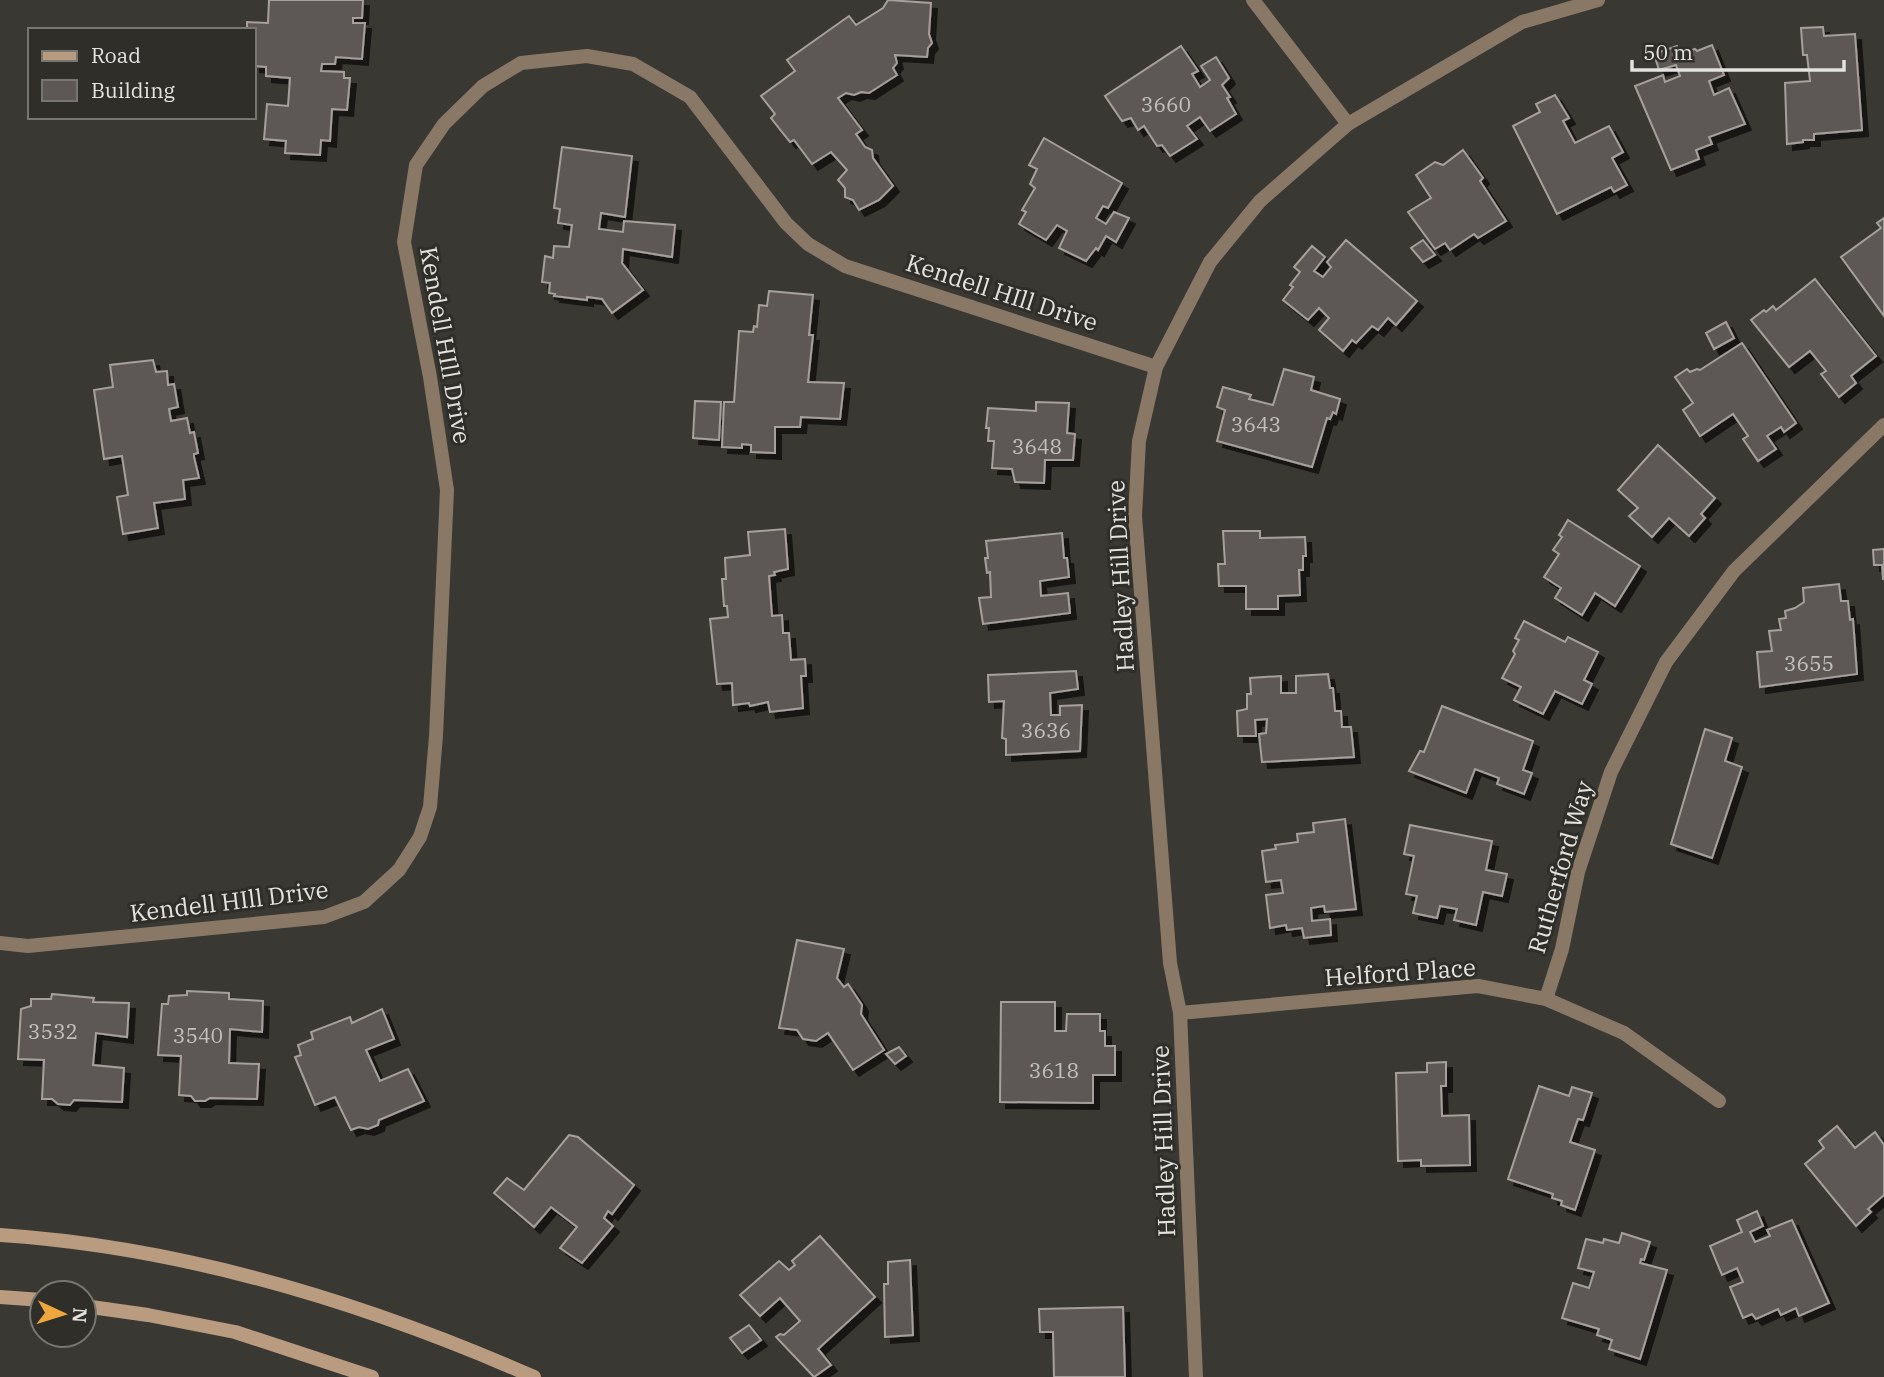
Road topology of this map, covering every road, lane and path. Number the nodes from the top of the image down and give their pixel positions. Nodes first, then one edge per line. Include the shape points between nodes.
1 (1253, 0) edge
2 (1598, 0) edge
3 (1349, 124) junction
4 (1156, 367) junction
5 (1884, 425) edge
6 (0, 943) edge
7 (1546, 999) junction
8 (1180, 1013) junction
9 (1719, 1101) dead end
10 (0, 1235) edge
11 (0, 1297) edge
12 (28, 1299) edge
13 (98, 1308) edge
14 (528, 1376) edge
15 (372, 1377) edge
16 (1196, 1377) edge

1 - 3 street
2 - 3 street, Hadley Hill Drive via 1522,22
3 - 4 street, Hadley Hill Drive via 1260,201 1210,261
4 - 6 street, Kendell HIll Drive via 845,265 808,244 786,223 691,97 633,64 587,56 521,63 483,86 463,105 416,165 404,242 447,490 436,736 430,807 420,837 399,870 364,902 324,917 28,946
4 - 8 street, Hadley Hill Drive via 1139,441 1135,516 1170,963
5 - 7 street, Rutherford Way via 1734,571 1666,662 1611,772 1578,872
7 - 8 street, Helford Place via 1478,986
7 - 9 street, Helford Place via 1624,1033
8 - 16 street, Hadley Hill Drive
10 - 14 main road via 156,1255 285,1287 406,1325
11 - 12 main road
13 - 15 main road via 235,1332

